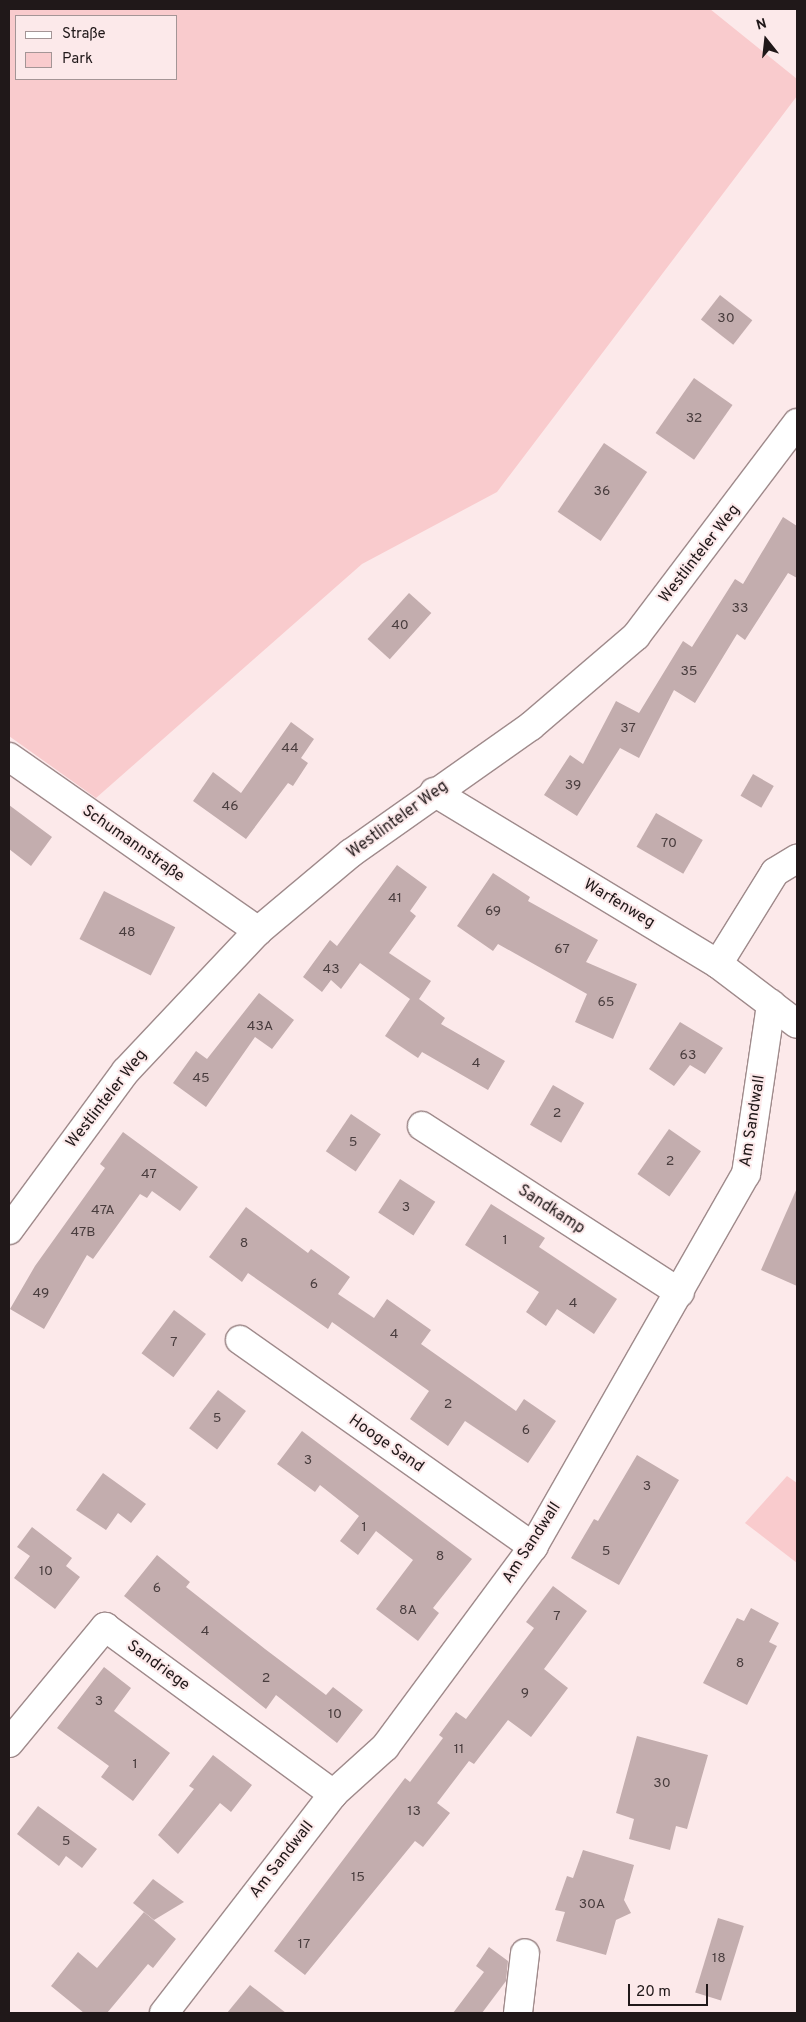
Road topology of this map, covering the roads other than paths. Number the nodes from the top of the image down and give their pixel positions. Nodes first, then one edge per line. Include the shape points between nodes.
1 (797, 423) edge
2 (9, 757) edge
3 (434, 792) junction
4 (797, 859) edge
5 (258, 930) junction
6 (718, 964) junction
7 (770, 1004) junction
8 (797, 1024) edge
9 (422, 1126) dead end
10 (9, 1230) edge
11 (680, 1293) junction
12 (240, 1340) dead end
13 (533, 1547) junction
14 (9, 1743) edge
15 (333, 1794) junction
16 (525, 1953) dead end
17 (164, 2013) edge
18 (518, 2013) edge

1 - 3 street, Westlinteler Weg via 636,636 531,726
2 - 5 street, Schumannstraße
3 - 5 street, Westlinteler Weg via 351,853
3 - 6 street, Warfenweg
4 - 6 street via 775,872
5 - 10 street, Westlinteler Weg via 126,1071
6 - 7 street, Warfenweg
7 - 8 street, Warfenweg
7 - 11 street, Am Sandwall via 746,1174
9 - 11 street, Sandkamp
11 - 13 street, Am Sandwall
12 - 13 street, Hooge Sand
13 - 15 street, Am Sandwall via 385,1747
14 - 15 street, Sandriege via 105,1627
15 - 17 street, Am Sandwall
16 - 18 street

